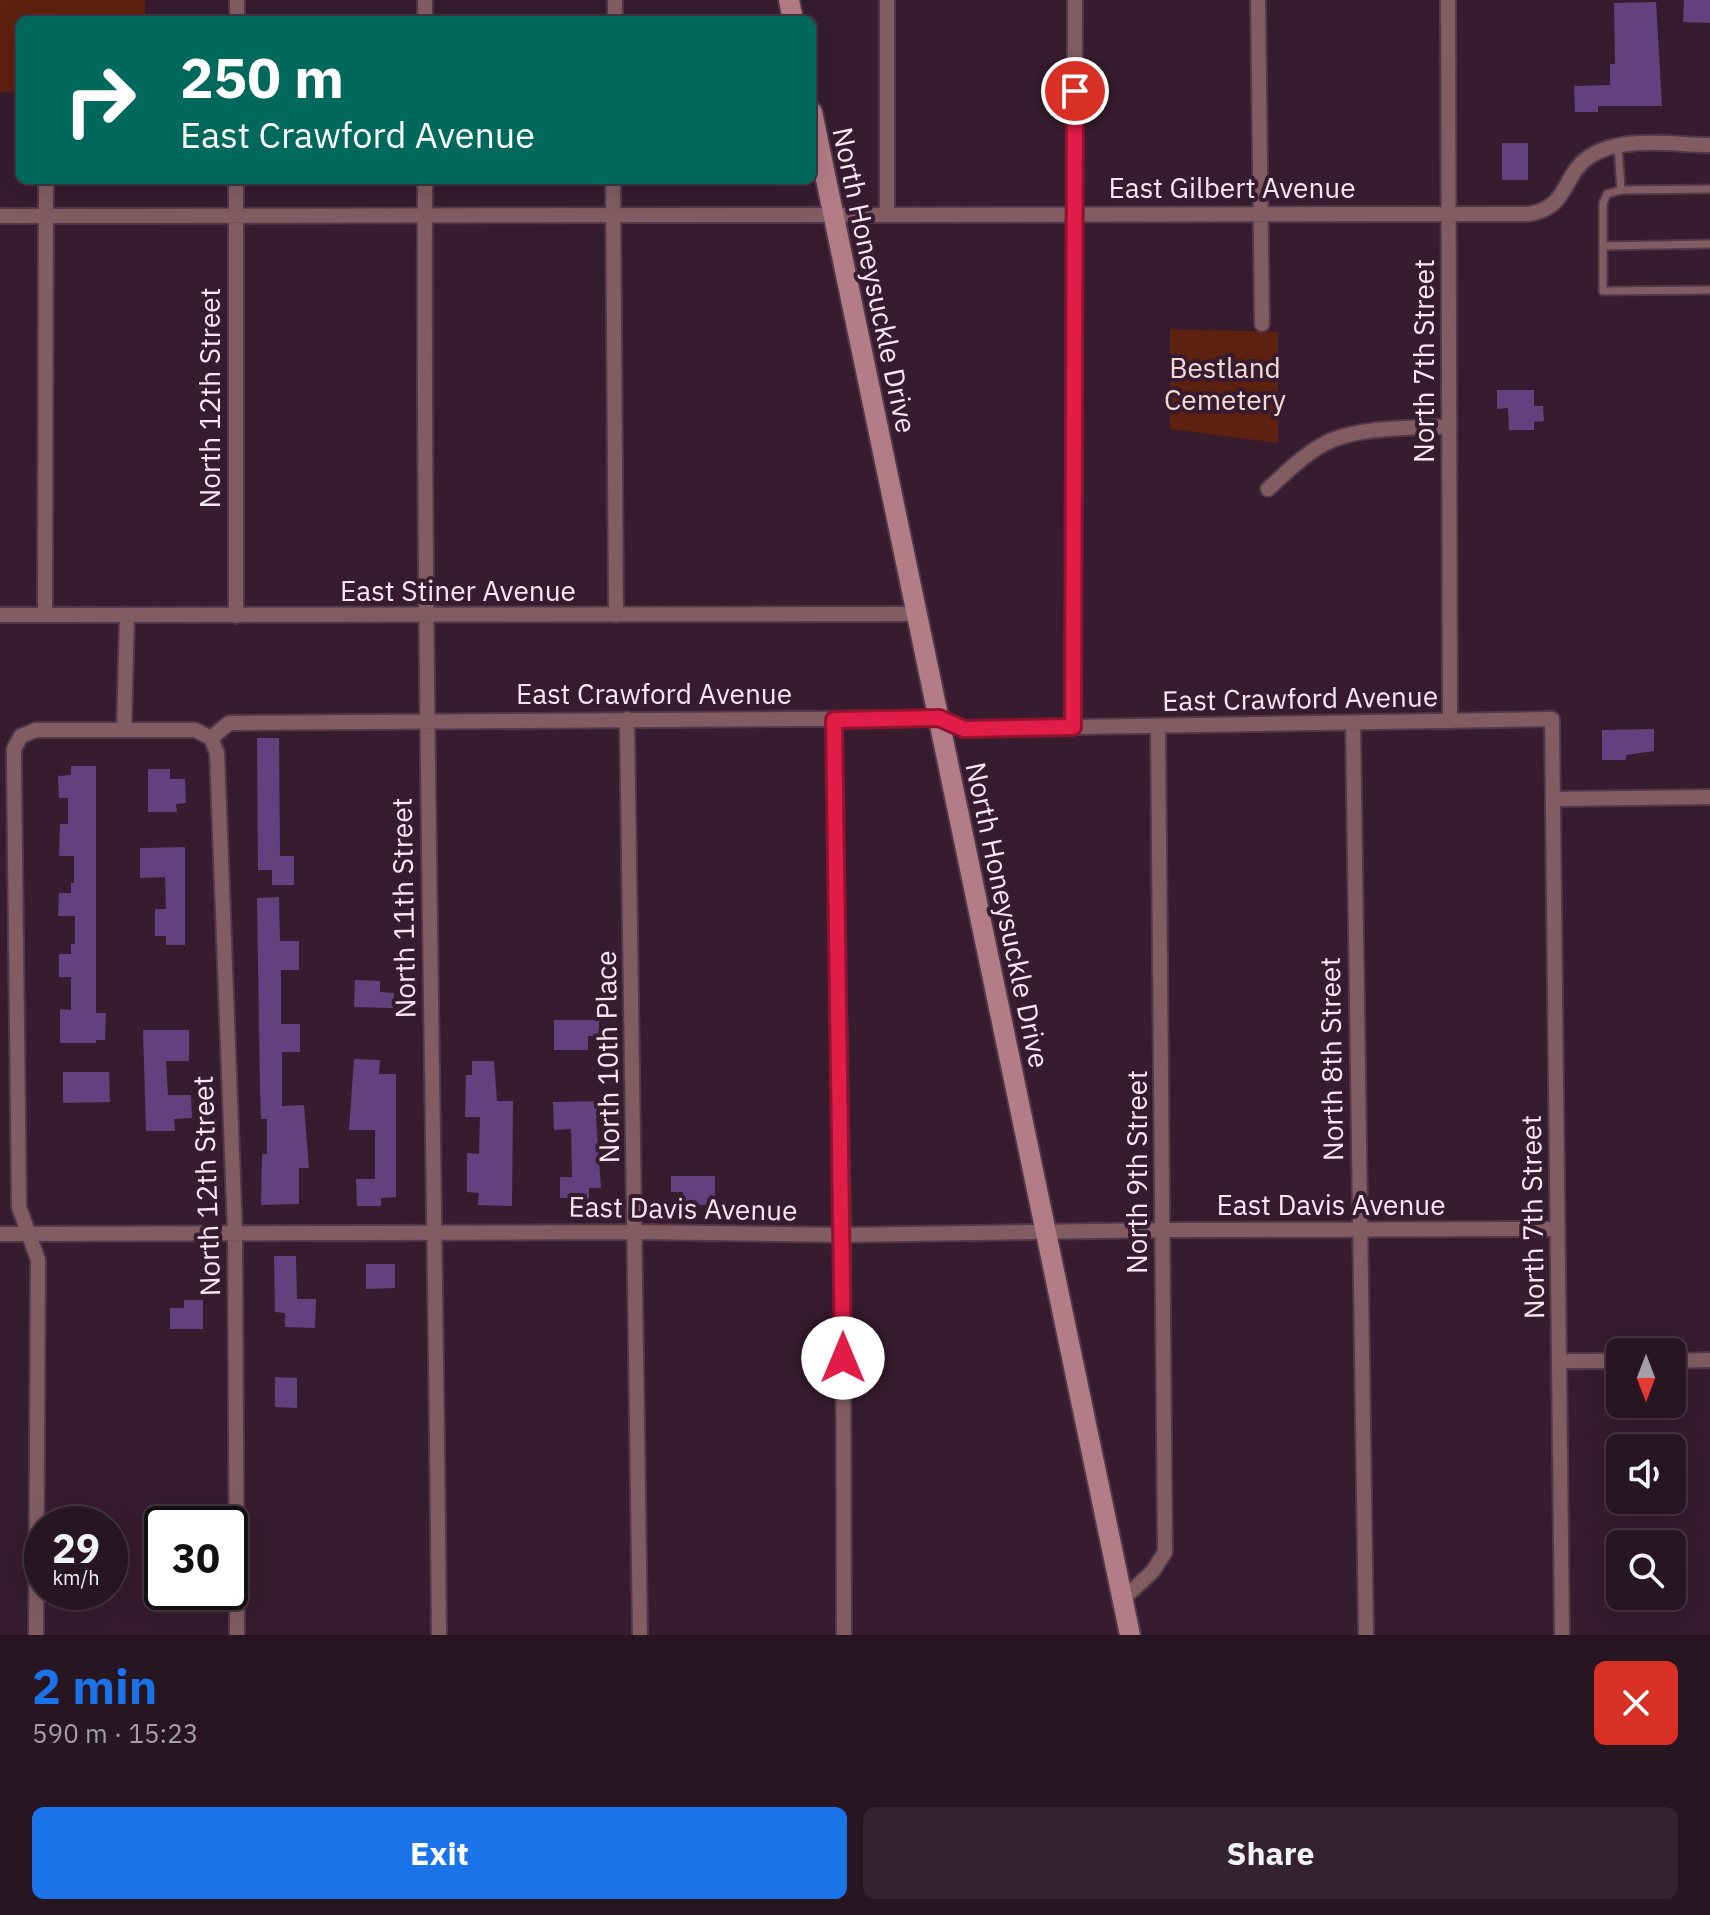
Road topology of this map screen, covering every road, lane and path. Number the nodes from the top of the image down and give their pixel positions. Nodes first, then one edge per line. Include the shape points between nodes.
1 (887, 0) edge
2 (1075, 0) edge
3 (1258, 0) edge
4 (1448, 0) edge
5 (816, 131) edge
6 (1618, 145) junction
7 (1710, 145) edge
8 (46, 184) edge
9 (236, 184) edge
10 (425, 184) edge
11 (613, 184) edge
12 (1710, 189) edge
13 (1621, 190) junction
14 (1076, 212) junction
15 (613, 213) junction
16 (833, 213) junction
17 (887, 213) junction
18 (1260, 213) junction
19 (424, 214) junction
20 (235, 215) junction
21 (1448, 215) junction
22 (0, 216) edge
23 (47, 216) junction
24 (1710, 244) edge
25 (1603, 246) junction
26 (1710, 290) edge
27 (1262, 324) dead end
28 (1449, 426) junction
29 (1268, 489) dead end
30 (915, 614) junction
31 (0, 615) edge
32 (45, 615) junction
33 (616, 615) junction
34 (127, 616) junction
35 (236, 616) junction
36 (425, 617) junction
37 (939, 718) junction
38 (627, 719) junction
39 (426, 720) junction
40 (834, 720) junction
41 (1450, 721) junction
42 (1353, 723) junction
43 (1158, 726) junction
44 (1073, 727) junction
45 (124, 730) junction
46 (211, 738) junction
47 (1710, 797) edge
48 (1554, 799) junction
49 (1558, 1229) junction
50 (1162, 1230) junction
51 (1359, 1230) junction
52 (1045, 1231) junction
53 (637, 1232) junction
54 (235, 1233) junction
55 (436, 1233) junction
56 (0, 1234) edge
57 (29, 1234) junction
58 (843, 1235) junction
59 (1710, 1360) edge
60 (1559, 1361) junction
61 (1606, 1361) edge
62 (1686, 1361) edge
63 (1122, 1600) junction
64 (36, 1635) edge
65 (237, 1635) edge
66 (439, 1635) edge
67 (640, 1635) edge
68 (844, 1635) edge
69 (1130, 1635) edge
70 (1366, 1635) edge
71 (1562, 1635) edge

1 - 17 street
2 - 14 street
3 - 18 street
4 - 21 street, North 7th Street
5 - 16 street, North Honeysuckle Drive
6 - 7 street
6 - 13 lane
6 - 21 street, East Gilbert Avenue via 1585,159 1553,205 1529,214
8 - 23 street
9 - 20 street, North 12th Street
10 - 19 street, North 11th Street
11 - 15 street
12 - 13 lane
13 - 25 lane via 1607,194 1603,203
14 - 17 street, East Gilbert Avenue
14 - 18 street, East Gilbert Avenue
14 - 44 street
15 - 16 street, East Gilbert Avenue
15 - 19 street, East Gilbert Avenue
15 - 33 street
16 - 17 street, East Gilbert Avenue
16 - 30 street, North Honeysuckle Drive
18 - 21 street, East Gilbert Avenue
18 - 27 street
19 - 20 street, East Gilbert Avenue
19 - 36 street, North 11th Street
20 - 23 street, East Gilbert Avenue
20 - 35 street, North 12th Street
21 - 28 street, North 7th Street
22 - 23 street, East Gilbert Avenue
23 - 32 street
24 - 25 lane
25 - 26 lane via 1603,291
28 - 29 street via 1362,433 1332,441 1302,458
28 - 41 street, North 7th Street
30 - 33 street, East Stiner Avenue
30 - 37 street, North Honeysuckle Drive
31 - 32 street, East Stiner Avenue
32 - 34 street, East Stiner Avenue
33 - 36 street, East Stiner Avenue
34 - 35 street, East Stiner Avenue
34 - 45 street
35 - 36 street, East Stiner Avenue
36 - 39 street, North 11th Street
37 - 40 street, East Crawford Avenue
37 - 44 street, East Crawford Avenue via 964,729
37 - 52 street, North Honeysuckle Drive
38 - 39 street, East Crawford Avenue
38 - 40 street, East Crawford Avenue
38 - 53 street, North 10th Place
39 - 46 street, East Crawford Avenue via 229,723
39 - 55 street, North 11th Street
40 - 58 street
41 - 42 street, East Crawford Avenue
41 - 48 street, East Crawford Avenue via 1552,719
42 - 43 street, East Crawford Avenue
42 - 51 street, North 8th Street
43 - 44 street, East Crawford Avenue
43 - 50 street, North 9th Street
45 - 46 street via 195,730
45 - 57 street via 36,730 21,736 14,749 19,1207
46 - 54 street, North 12th Street via 217,753
47 - 48 street
48 - 49 street, North 7th Street
49 - 51 street, East Davis Avenue
49 - 60 street, North 7th Street
50 - 51 street, East Davis Avenue
50 - 52 street, East Davis Avenue
50 - 63 street, North 9th Street via 1165,1552
51 - 70 street, North 8th Street
52 - 58 street, East Davis Avenue
52 - 63 street, North Honeysuckle Drive
53 - 55 street, East Davis Avenue
53 - 58 street, East Davis Avenue
53 - 67 street, North 10th Place
54 - 55 street, East Davis Avenue
54 - 57 street, East Davis Avenue
54 - 65 street, North 12th Street
55 - 66 street, North 11th Street
56 - 57 street, East Davis Avenue
57 - 64 street via 38,1260
58 - 68 street
59 - 62 street
60 - 61 street
60 - 71 street, North 7th Street
63 - 69 street, North Honeysuckle Drive

